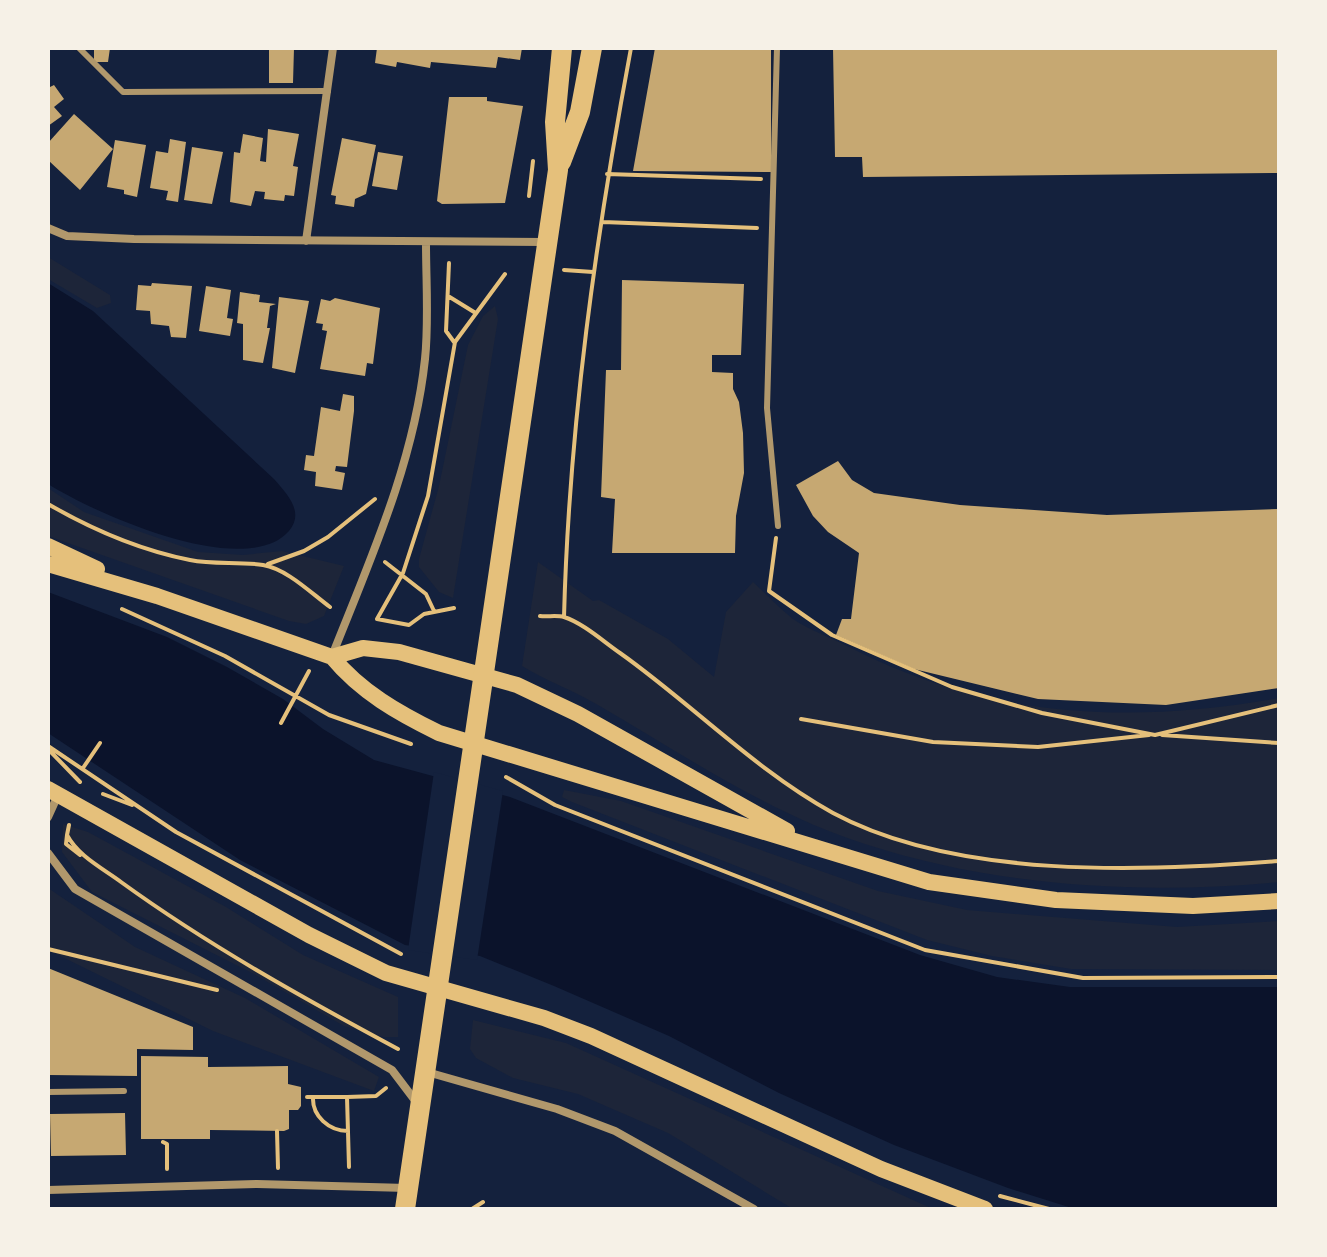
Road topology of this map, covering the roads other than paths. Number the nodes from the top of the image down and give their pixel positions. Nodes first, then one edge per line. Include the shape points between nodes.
1 (79, 48) edge
2 (333, 48) edge
3 (562, 48) edge
4 (592, 48) edge
5 (777, 48) edge
6 (328, 91) junction
7 (558, 170) junction
8 (48, 228) edge
9 (306, 241) junction
10 (426, 243) junction
11 (548, 243) junction
12 (778, 526) road end
13 (48, 546) edge
14 (48, 564) edge
15 (157, 596) junction
16 (326, 654) junction
17 (53, 792) edge
18 (48, 817) edge
19 (813, 846) junction
20 (48, 853) edge
21 (1279, 901) edge
22 (427, 1072) junction
23 (124, 1091) dead end
24 (48, 1092) edge
25 (421, 1108) junction
26 (48, 1190) edge
27 (407, 1199) edge
28 (754, 1209) edge
29 (985, 1209) edge

1 - 6 lane via 123,92
2 - 6 street
3 - 7 main road via 555,122
4 - 7 main road via 580,112
5 - 12 lane via 767,408
6 - 9 street
7 - 11 main road
8 - 9 street via 67,236
9 - 10 street
10 - 11 street
10 - 16 street via 425,358 409,443 373,554
11 - 22 main road
13 - 15 main road
14 - 15 main road
15 - 16 main road
16 - 19 main road via 378,700 439,733
16 - 19 main road via 363,648 399,652 517,685
17 - 18 street
17 - 29 main road via 386,973 591,1036 881,1169
19 - 21 main road via 929,882 1056,900 1193,906
20 - 25 street via 75,889 392,1070
22 - 25 main road
22 - 28 street via 615,1131
23 - 24 lane
25 - 27 main road
26 - 27 street via 257,1184

